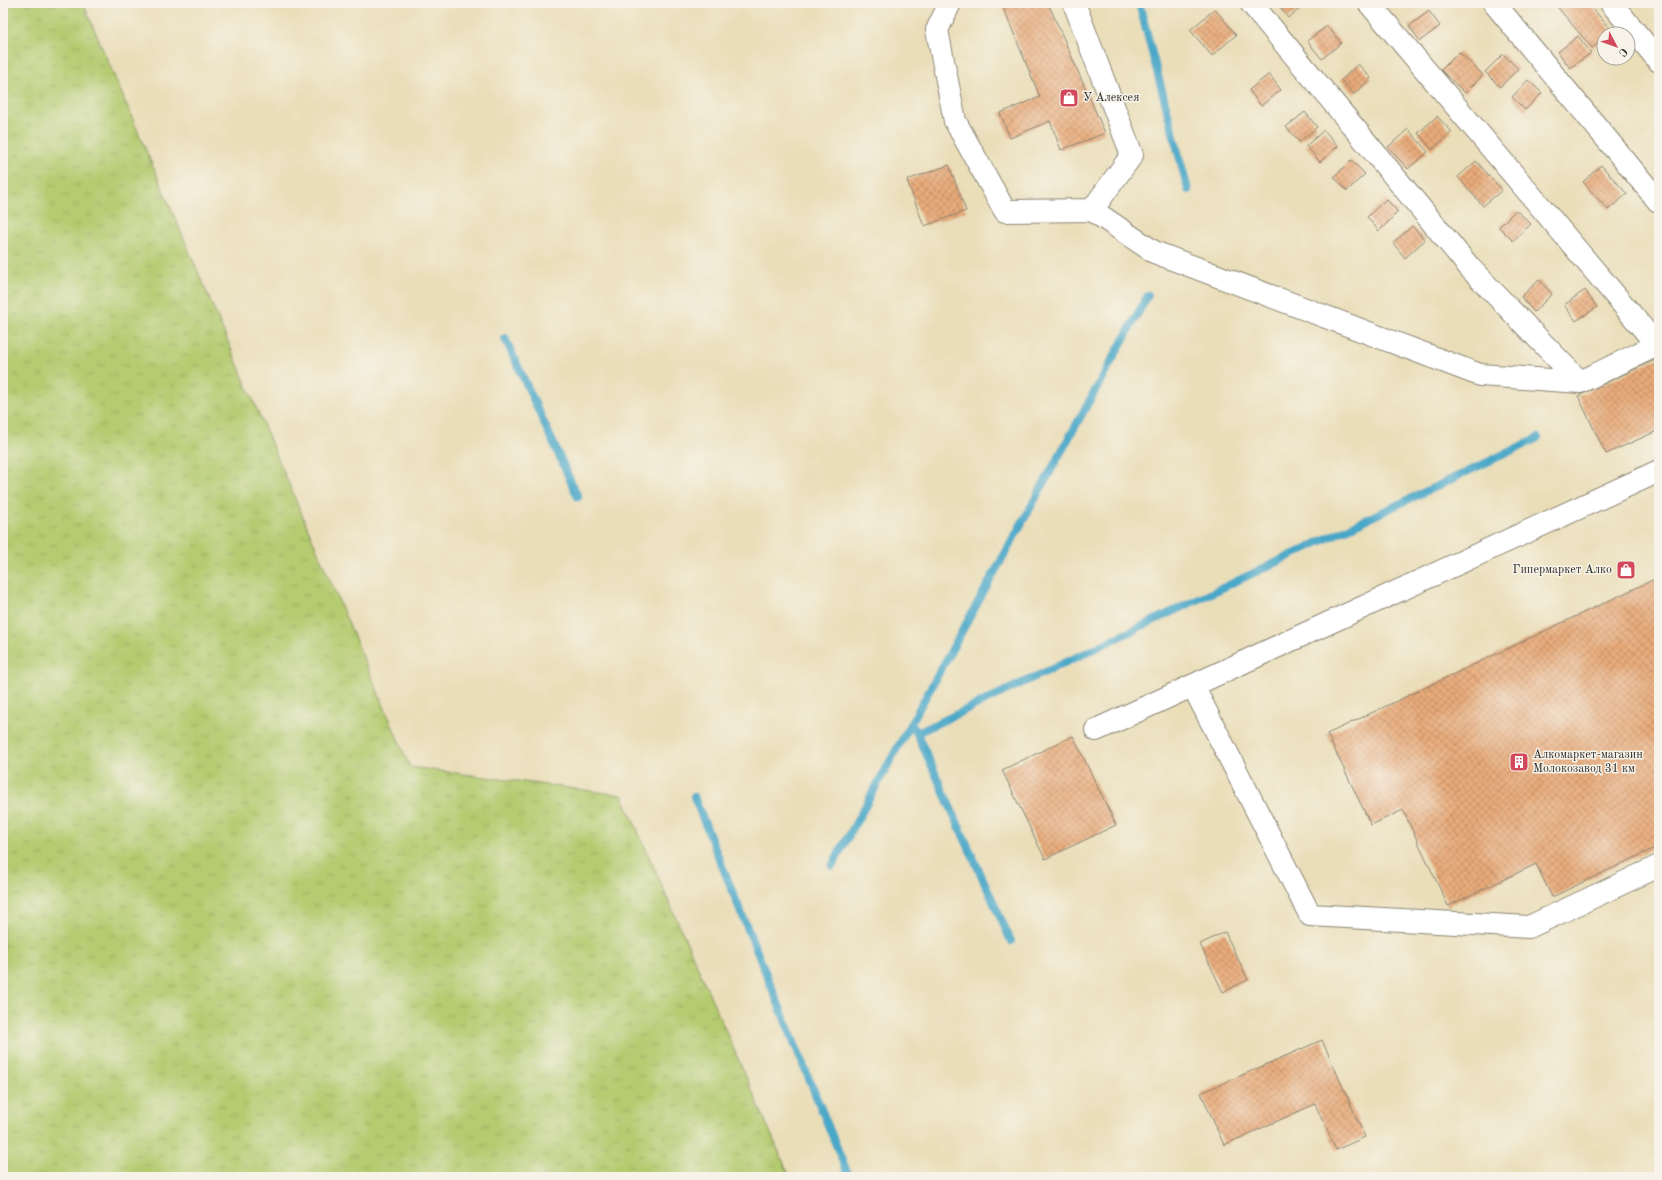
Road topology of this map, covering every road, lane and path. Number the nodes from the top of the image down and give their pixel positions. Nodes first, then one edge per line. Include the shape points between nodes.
1 (950, 3) edge
2 (1074, 3) edge
3 (1251, 3) edge
4 (1369, 3) edge
5 (1494, 3) edge
6 (1611, 3) edge
7 (1659, 60) edge
8 (1659, 202) edge
9 (1092, 210) junction
10 (1658, 345) edge
11 (1580, 382) junction
12 (1659, 471) edge
13 (1193, 686) junction
14 (1096, 730) dead end
15 (1659, 866) edge

1 - 9 lane via 936,30 955,121 1005,211
2 - 9 lane via 1132,155
3 - 11 lane via 1470,268
4 - 10 lane
5 - 8 lane
6 - 7 lane
9 - 11 lane via 1154,252 1480,375
10 - 11 lane
12 - 13 lane
13 - 14 lane
13 - 15 lane via 1310,915 1529,927

